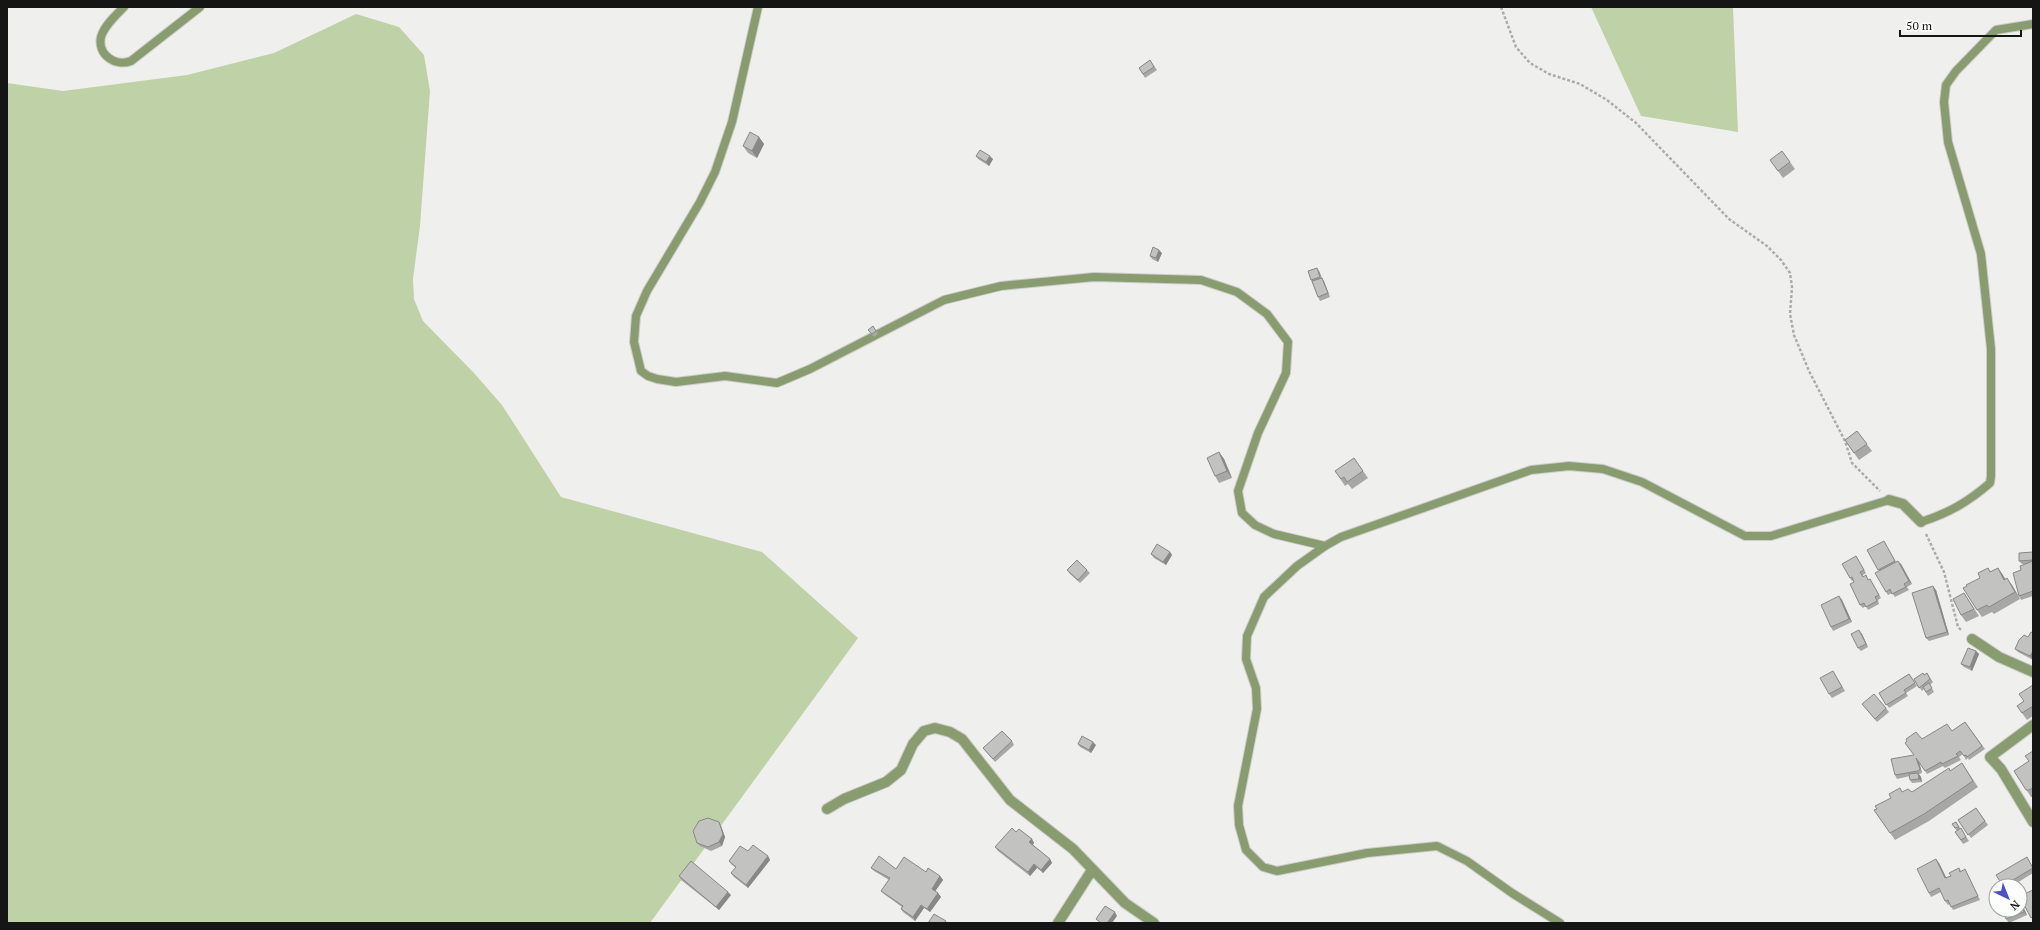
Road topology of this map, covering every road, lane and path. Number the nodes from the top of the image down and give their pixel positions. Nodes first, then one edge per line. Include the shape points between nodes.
1 (124, 7) edge
2 (200, 7) edge
3 (758, 7) edge
4 (1501, 7) edge
5 (2033, 24) edge
6 (1889, 500) junction
7 (1921, 522) junction
8 (1325, 546) junction
9 (1972, 639) joint
10 (2033, 672) edge
11 (2033, 725) edge
12 (827, 809) dead end
13 (2033, 822) edge
14 (1092, 870) junction
15 (1058, 923) edge
16 (1154, 923) edge
17 (1560, 923) edge

1 - 2 lane via 101,37 102,50 114,63 123,64 131,62
3 - 8 lane via 732,122 715,172 647,291 636,316 634,342 641,371 657,379 676,382 725,376 777,383 810,369 944,300 994,288 1094,277 1201,280 1237,292 1267,314 1288,342 1286,373 1258,433 1238,491 1242,513 1255,524 1274,534
4 - 6 path via 1516,47 1530,63 1549,74 1580,84 1636,123 1729,219 1767,246 1781,260 1790,273 1790,314 1794,335 1809,372 1845,441 1852,463
5 - 7 lane via 1996,30 1956,71 1946,85 1944,102 1948,142 1981,254 1991,349 1991,476 1990,483 1962,505 1945,515
6 - 7 street via 1903,504
6 - 8 lane via 1771,536 1746,536 1642,482 1603,469 1569,466 1525,472 1341,537
7 - 9 path via 1944,572 1958,626
8 - 17 lane via 1297,566 1264,597 1247,636 1246,659 1256,688 1257,709 1238,806 1239,825 1246,850 1263,867 1277,871 1367,853 1437,846 1467,861
9 - 10 street via 1999,657
11 - 13 street via 1990,757 2001,769
12 - 14 street via 844,798 886,782 901,770 924,732 935,728 962,739 1010,800 1073,849
14 - 15 street
14 - 16 street via 1125,903

